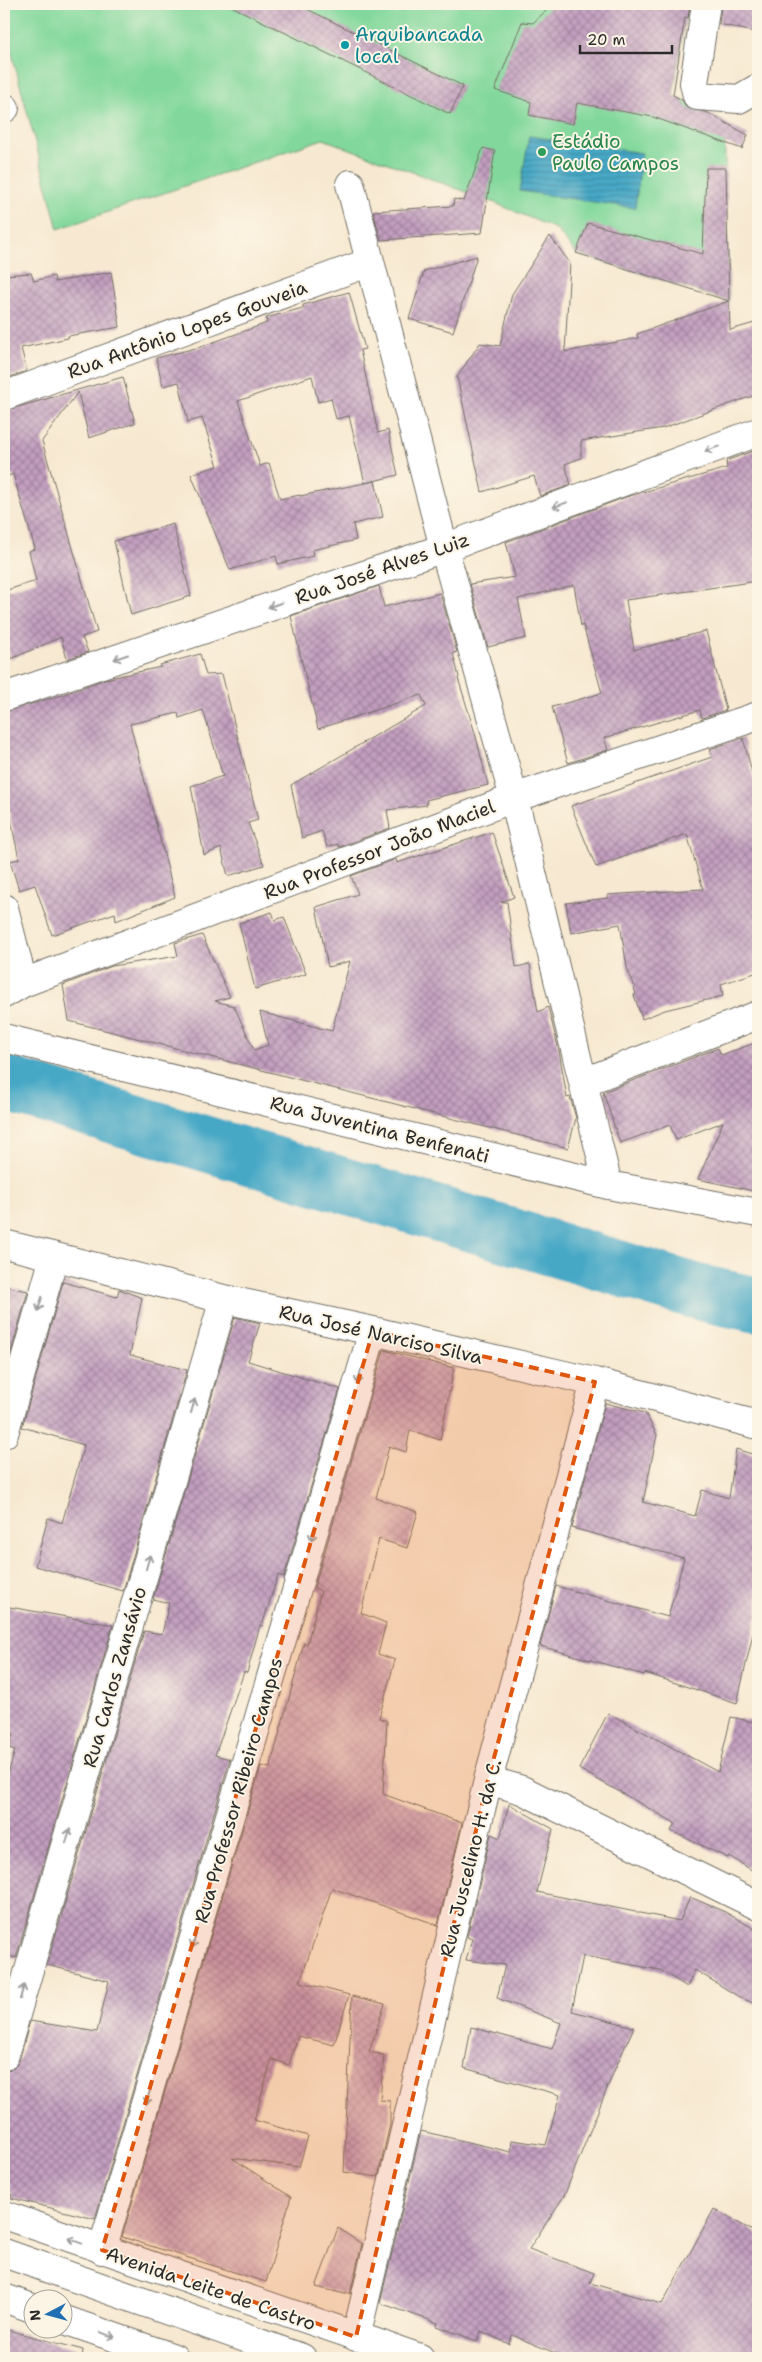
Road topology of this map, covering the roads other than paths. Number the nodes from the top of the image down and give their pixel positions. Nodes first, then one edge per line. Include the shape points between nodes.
1 (706, 4) edge
2 (758, 88) edge
3 (350, 184) dead end
4 (370, 262) junction
5 (4, 396) edge
6 (758, 432) edge
7 (444, 548) junction
8 (4, 697) edge
9 (758, 716) edge
10 (514, 798) junction
11 (4, 908) edge
12 (14, 989) edge
13 (758, 1015) edge
14 (4, 1038) edge
15 (584, 1082) junction
16 (608, 1185) junction
17 (758, 1213) edge
18 (4, 1244) edge
19 (54, 1257) junction
20 (224, 1299) junction
21 (373, 1331) junction
22 (594, 1382) junction
23 (758, 1425) edge
24 (4, 1434) edge
25 (488, 1780) junction
26 (758, 1906) edge
27 (4, 2056) edge
28 (4, 2215) edge
29 (102, 2250) junction
30 (4, 2253) edge
31 (4, 2298) edge
32 (22, 2304) edge
33 (72, 2322) edge
34 (356, 2337) junction
35 (174, 2358) edge
36 (302, 2358) edge
37 (420, 2358) edge

1 - 2 main road via 694,83 697,96 739,99
3 - 4 main road
4 - 5 main road, Rua Antônio Lopes Gouveia
4 - 7 main road
6 -> 7 main road, Rua José Alves Luiz
7 -> 8 main road, Rua José Alves Luiz
7 - 10 main road
9 - 10 main road, Rua Professor João Maciel
10 - 12 main road, Rua Professor João Maciel
10 - 15 main road
11 - 12 main road
13 - 15 main road
14 - 16 main road, Rua Juventina Benfenati
15 - 16 main road
16 - 17 main road, Rua Juventina Benfenati
18 - 19 main road, Rua José Narciso Silva
19 - 20 main road, Rua José Narciso Silva
19 -> 24 main road
20 - 21 main road, Rua José Narciso Silva
27 -> 20 main road, Rua Carlos Zansávio
21 - 22 main road, Rua José Narciso Silva
21 -> 29 main road, Rua Professor Ribeiro Campos
22 - 23 main road, Rua José Narciso Silva
22 - 25 main road, Rua Juscelino H. da C.
25 - 26 main road via 522,1790
25 - 34 main road, Rua Juscelino H. da C.
29 -> 28 main road, Avenida Leite de Castro
29 - 34 main road, Avenida Leite de Castro
30 - 36 main road
31 - 32 main road
33 -> 35 main road
34 - 37 main road, Avenida Leite de Castro

